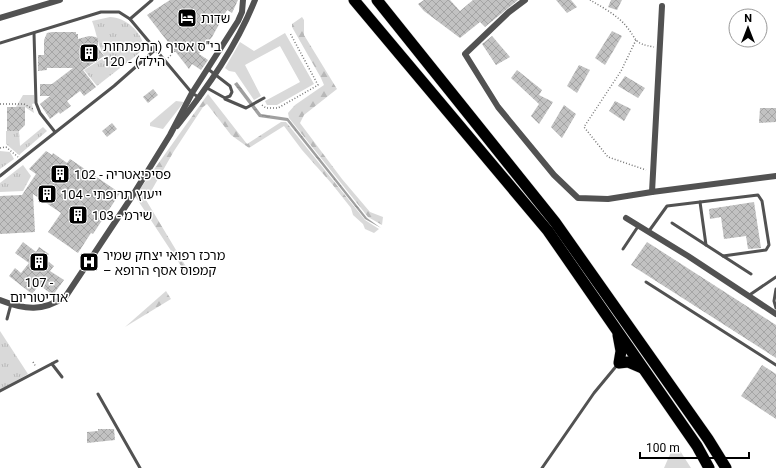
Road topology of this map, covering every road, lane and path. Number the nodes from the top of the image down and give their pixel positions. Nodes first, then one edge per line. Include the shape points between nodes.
1 (60, 0) edge
2 (152, 0) edge
3 (243, 0) edge
4 (255, 0) edge
5 (354, 0) edge
6 (377, 0) edge
7 (525, 0) edge
8 (590, 0) edge
9 (662, 6) dead end
10 (0, 18) edge
11 (130, 19) junction
12 (34, 32) junction
13 (290, 34) dead end
14 (636, 40) junction
15 (0, 43) edge
16 (156, 48) junction
17 (660, 48) junction
18 (175, 51) dead end
19 (166, 61) junction
20 (208, 69) junction
21 (216, 74) junction
22 (207, 88) junction
23 (192, 93) junction
24 (200, 98) junction
25 (223, 98) junction
26 (264, 98) dead end
27 (257, 102) junction
28 (0, 104) edge
29 (40, 114) junction
30 (55, 132) junction
31 (170, 135) junction
32 (0, 148) edge
33 (21, 160) junction
34 (653, 172) junction
35 (0, 176) edge
36 (776, 176) edge
37 (652, 192) junction
38 (700, 202) junction
39 (626, 218) dead end
40 (672, 224) dead end
41 (639, 225) junction
42 (649, 231) junction
43 (706, 245) junction
44 (623, 249) dead end
45 (724, 256) junction
46 (751, 274) dead end
47 (776, 277) edge
48 (646, 282) dead end
49 (776, 289) edge
50 (748, 296) junction
51 (0, 300) edge
52 (11, 304) junction
53 (776, 308) edge
54 (776, 314) edge
55 (7, 319) dead end
56 (614, 327) junction
57 (57, 361) dead end
58 (619, 363) junction
59 (52, 364) junction
60 (776, 365) edge
61 (642, 368) junction
62 (62, 377) dead end
63 (0, 391) edge
64 (98, 394) dead end
65 (140, 468) edge
66 (542, 468) edge
67 (709, 468) edge
68 (726, 468) edge

1 - 10 street
2 - 11 lane
3 - 20 street via 238,21
4 - 21 street via 240,36
5 - 56 highway via 548,231
6 - 68 highway via 555,222
7 - 37 street via 465,54 498,108 554,175 578,198 608,199
8 - 14 path via 626,26
9 - 17 street
11 - 12 lane via 119,12 109,11
11 - 16 lane
12 - 15 lane
12 - 29 lane via 36,103
13 - 27 path via 318,85 278,108 266,108
14 - 17 path via 641,44
14 - 34 path via 622,71 584,128 608,157
16 - 19 lane
16 - 30 lane via 115,85
17 - 34 street
18 - 19 path
19 - 23 lane
20 - 21 lane
20 - 23 street
21 - 22 street
21 - 25 lane via 232,89 230,96
22 - 24 street
22 - 25 lane
23 - 24 lane
23 - 31 street
24 - 31 street
25 - 27 lane via 243,108
26 - 27 lane
28 - 29 path via 24,104
29 - 30 lane
30 - 33 lane
31 - 52 street via 66,296 42,308 25,308
32 - 33 path via 6,147
33 - 35 lane
34 - 37 street
36 - 37 street
38 - 42 lane via 667,206
38 - 43 lane
38 - 45 lane via 758,195 762,201 769,245 766,250
39 - 41 street
40 - 43 lane
41 - 42 street
41 - 44 lane
42 - 50 street
43 - 45 lane
45 - 46 lane
47 - 50 lane
48 - 60 lane
49 - 53 lane
50 - 54 street
51 - 52 street
52 - 55 lane
56 - 58 highway via 621,351
56 - 61 highway
57 - 59 lane
58 - 61 highway via 628,362
58 - 66 lane via 594,393
59 - 62 lane
59 - 63 lane
61 - 67 highway via 697,446
64 - 65 lane

